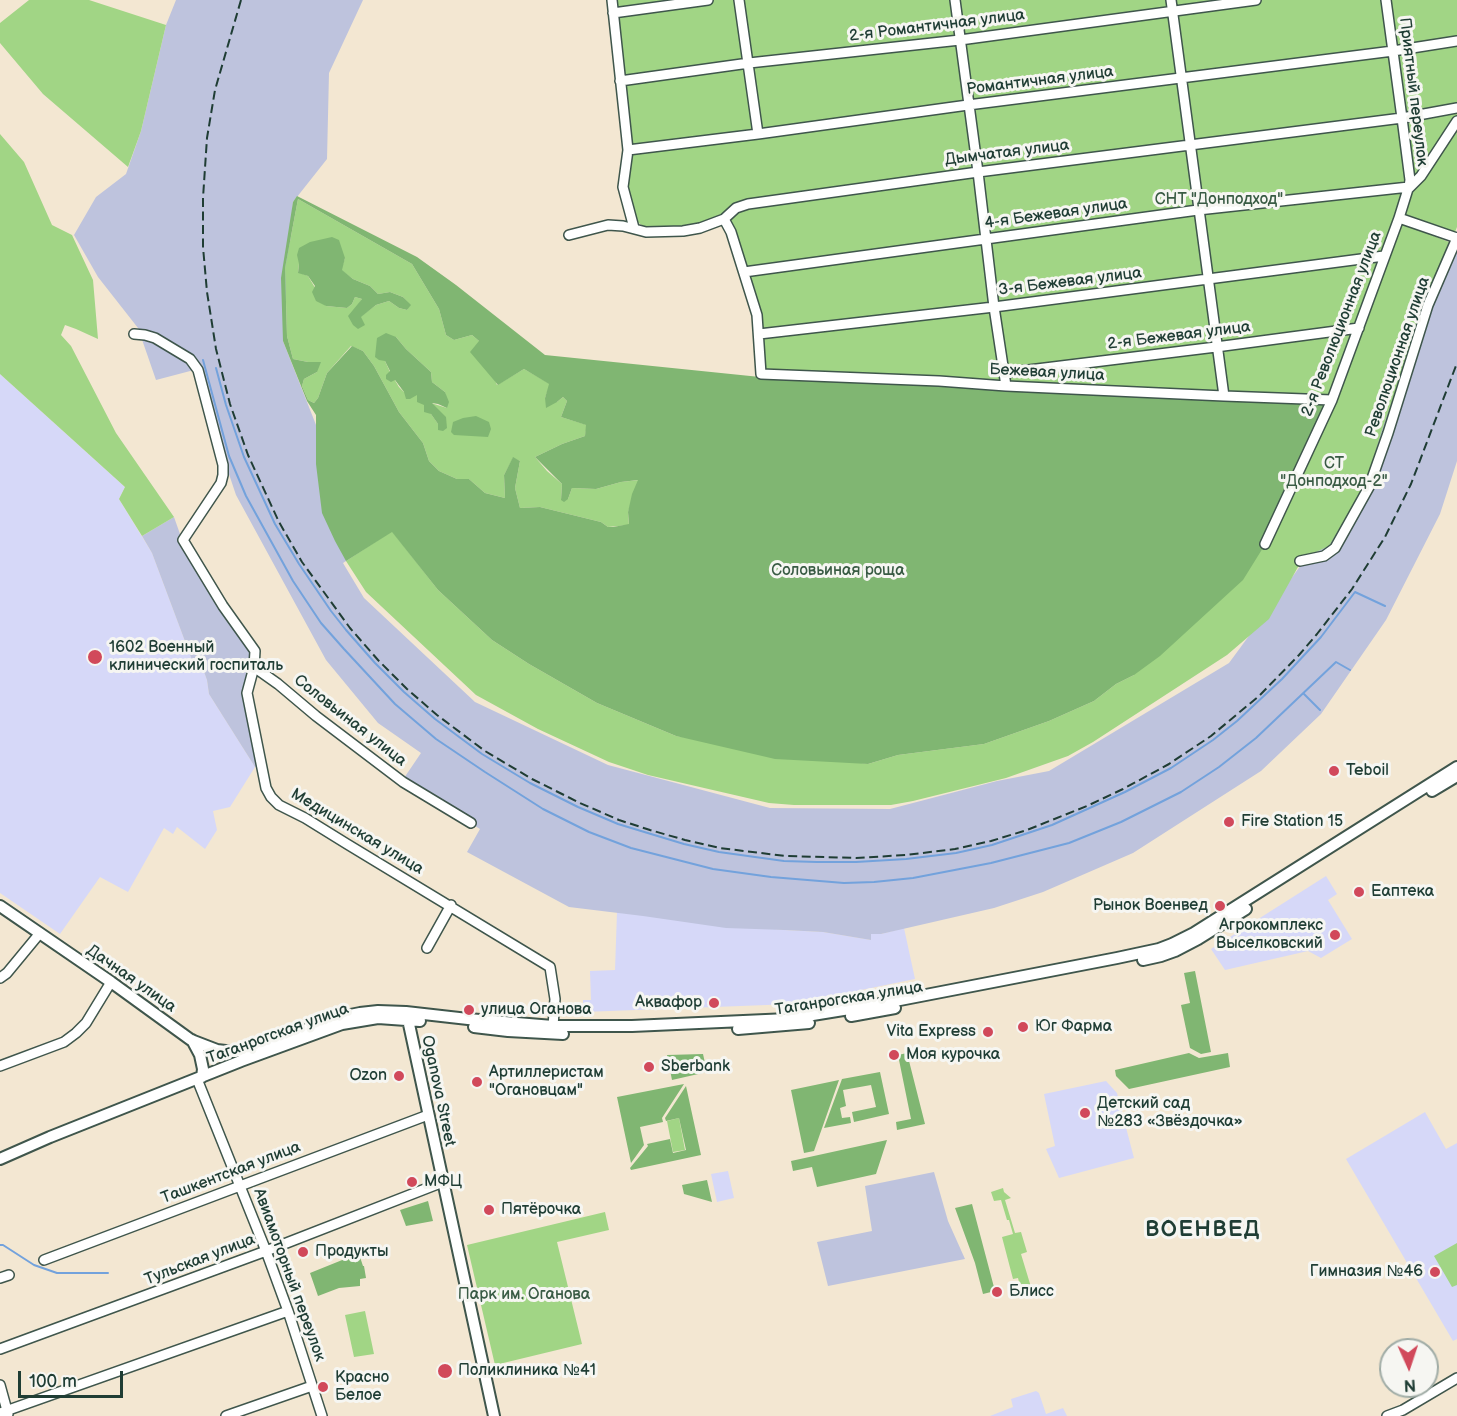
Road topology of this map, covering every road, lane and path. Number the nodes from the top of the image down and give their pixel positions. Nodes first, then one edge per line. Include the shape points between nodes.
1 (612, 0) edge
2 (708, 0) edge
3 (739, 0) edge
4 (955, 0) edge
5 (1171, 0) edge
6 (1256, 0) edge
7 (1386, 0) edge
8 (1173, 11) junction
9 (613, 13) junction
10 (960, 40) junction
11 (1457, 41) edge
12 (1393, 51) junction
13 (749, 63) junction
14 (1181, 78) junction
15 (620, 81) junction
16 (968, 105) junction
17 (1457, 108) edge
18 (1402, 118) junction
19 (1457, 121) edge
20 (758, 134) junction
21 (1191, 145) junction
22 (628, 150) junction
23 (978, 172) junction
24 (1409, 187) junction
25 (1198, 210) junction
26 (1400, 218) junction
27 (724, 219) junction
28 (634, 228) junction
29 (568, 236) dead end
30 (1457, 238) edge
31 (987, 239) junction
32 (1384, 256) junction
33 (744, 272) junction
34 (1207, 279) junction
35 (994, 307) junction
36 (1359, 328) junction
37 (134, 334) dead end
38 (759, 334) junction
39 (1216, 347) junction
40 (1004, 373) junction
41 (1006, 386) junction
42 (1224, 396) junction
43 (1332, 400) junction
44 (1264, 544) dead end
45 (1300, 561) dead end
46 (254, 667) junction
47 (1457, 767) edge
48 (1457, 776) edge
49 (471, 823) dead end
50 (450, 905) junction
51 (0, 906) edge
52 (40, 933) junction
53 (427, 948) dead end
54 (0, 978) edge
55 (111, 982) junction
56 (897, 1004) junction
57 (407, 1015) junction
58 (553, 1030) junction
59 (191, 1040) junction
60 (254, 1048) joint
61 (0, 1066) edge
62 (200, 1078) junction
63 (428, 1114) junction
64 (0, 1159) edge
65 (443, 1182) junction
66 (240, 1185) junction
67 (266, 1251) junction
68 (44, 1260) dead end
69 (288, 1311) junction
70 (0, 1349) edge
71 (1457, 1378) edge
72 (0, 1385) edge
73 (312, 1386) junction
74 (5, 1413) edge
75 (226, 1416) edge
76 (322, 1416) edge
77 (494, 1416) edge
78 (1387, 1416) edge

1 - 9 street
2 - 9 street
3 - 13 street
4 - 10 street
5 - 8 street
6 - 8 street, 2-я Романтичная улица
7 - 12 street, Приятный переулок
8 - 10 street, 2-я Романтичная улица
8 - 14 street
9 - 15 street
10 - 13 street, 2-я Романтичная улица
10 - 16 street
11 - 12 street, Романтичная улица
12 - 14 street, Романтичная улица
12 - 18 street, Приятный переулок
13 - 15 street, 2-я Романтичная улица
13 - 20 street
14 - 16 street, Романтичная улица
14 - 21 street
15 - 22 street
16 - 20 street, Романтичная улица
16 - 23 street
17 - 18 street, Дымчатая улица
18 - 21 street, Дымчатая улица
18 - 24 street, Приятный переулок
19 - 24 street, 2-я Революционная улица
20 - 22 street, Романтичная улица
21 - 23 street, Дымчатая улица
21 - 25 street
22 - 28 street via 623,187
23 - 27 street, Дымчатая улица via 748,204 735,208
23 - 31 street
24 - 25 street, 4-я Бежевая улица
24 - 26 street, 2-я Революционная улица
25 - 31 street, 4-я Бежевая улица
25 - 34 street
26 - 30 street
26 - 32 street, 2-я Революционная улица
27 - 28 street, Дымчатая улица via 683,231 646,232
27 - 33 street
28 - 29 street, Дымчатая улица via 608,225
30 - 45 street, Революционная улица via 1428,305 1368,487 1335,548 1324,556
31 - 33 street, 4-я Бежевая улица
31 - 35 street
32 - 34 street, 3-я Бежевая улица
32 - 36 street, 2-я Революционная улица
33 - 38 street
34 - 35 street, 3-я Бежевая улица
34 - 39 street
35 - 38 street, 3-я Бежевая улица
35 - 40 street
36 - 39 street, 2-я Бежевая улица
36 - 43 street, 2-я Революционная улица
37 - 46 street via 155,338 189,359 198,370 223,475 183,540 255,651
38 - 41 street, Бежевая улица via 761,374
39 - 40 street, 2-я Бежевая улица
39 - 42 street
40 - 41 street
41 - 42 street, Бежевая улица
42 - 43 street, Бежевая улица
43 - 44 street, 2-я Революционная улица
46 - 49 street, Соловьиная улица via 403,782
46 - 50 street, Медицинская улица via 248,693 271,797
47 - 56 main road, Таганрогская улица via 1172,944
48 - 56 main road, Таганрогская улица via 1175,951 1118,965
50 - 53 street
50 - 58 street, Медицинская улица via 550,967 555,999
51 - 52 main road, Дачная улица
52 - 54 street
52 - 55 main road, Дачная улица
55 - 59 main road, Дачная улица
55 - 61 street via 76,1033
56 - 58 main road, Таганрогская улица via 788,1018
57 - 58 main road, Таганрогская улица
57 - 60 main road, Таганрогская улица via 378,1011 350,1015
57 - 62 main road, Таганрогская улица via 342,1024
57 - 63 main road, Oganova Street
59 - 60 main road, Дачная улица via 217,1050
59 - 62 main road, Таганрогская улица via 201,1059
62 - 64 main road, Таганрогская улица
62 - 66 street, Авиамоторный переулок
63 - 65 main road, Oganova Street
63 - 66 street, Ташкентская улица
65 - 67 street, Тульская улица
65 - 77 main road, Oganova Street
66 - 67 street, Авиамоторный переулок
66 - 68 street, Ташкентская улица
67 - 69 street, Авиамоторный переулок
67 - 70 street, Тульская улица
69 - 73 street, Авиамоторный переулок
69 - 74 street
71 - 78 street
72 - 74 street
73 - 75 street
73 - 76 street, Авиамоторный переулок

